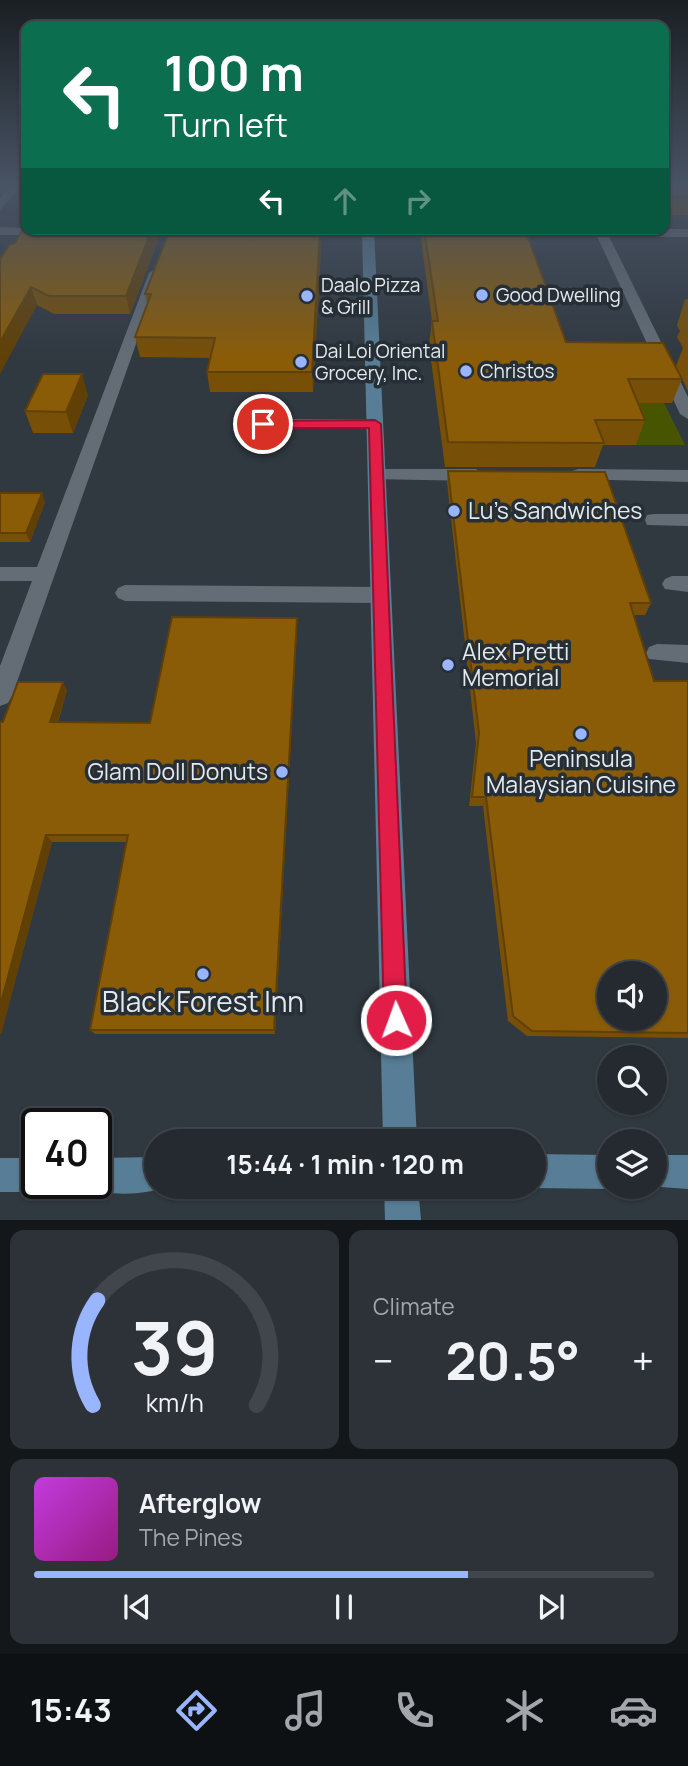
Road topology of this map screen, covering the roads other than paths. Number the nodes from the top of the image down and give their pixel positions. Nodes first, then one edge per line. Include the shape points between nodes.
1 (162, 244) edge
2 (170, 244) edge
3 (368, 244) edge
4 (607, 244) edge
5 (166, 245) junction
6 (688, 414) edge
7 (263, 424) dead end
8 (375, 424) junction
9 (377, 475) junction
10 (500, 475) edge
11 (554, 475) edge
12 (688, 476) edge
13 (654, 520) dead end
14 (688, 520) edge
15 (0, 574) edge
16 (45, 574) junction
17 (125, 593) dead end
18 (380, 595) junction
19 (657, 653) dead end
20 (688, 654) edge
21 (0, 696) edge
22 (400, 1129) edge
23 (546, 1171) edge
24 (597, 1172) edge
25 (667, 1172) edge
26 (688, 1172) edge
27 (112, 1174) edge
28 (144, 1174) edge
29 (0, 1175) edge
30 (21, 1175) edge
31 (402, 1199) edge
32 (403, 1220) edge

1 - 5 street
2 - 5 street
3 - 8 street
4 - 6 street
5 - 16 street
7 - 8 street
8 - 9 street
9 - 10 street
9 - 18 street
11 - 12 street
13 - 14 street
15 - 16 street
16 - 21 street
17 - 18 street
18 - 22 street
19 - 20 street
23 - 24 street
25 - 26 street
27 - 28 street
29 - 30 street
31 - 32 street

